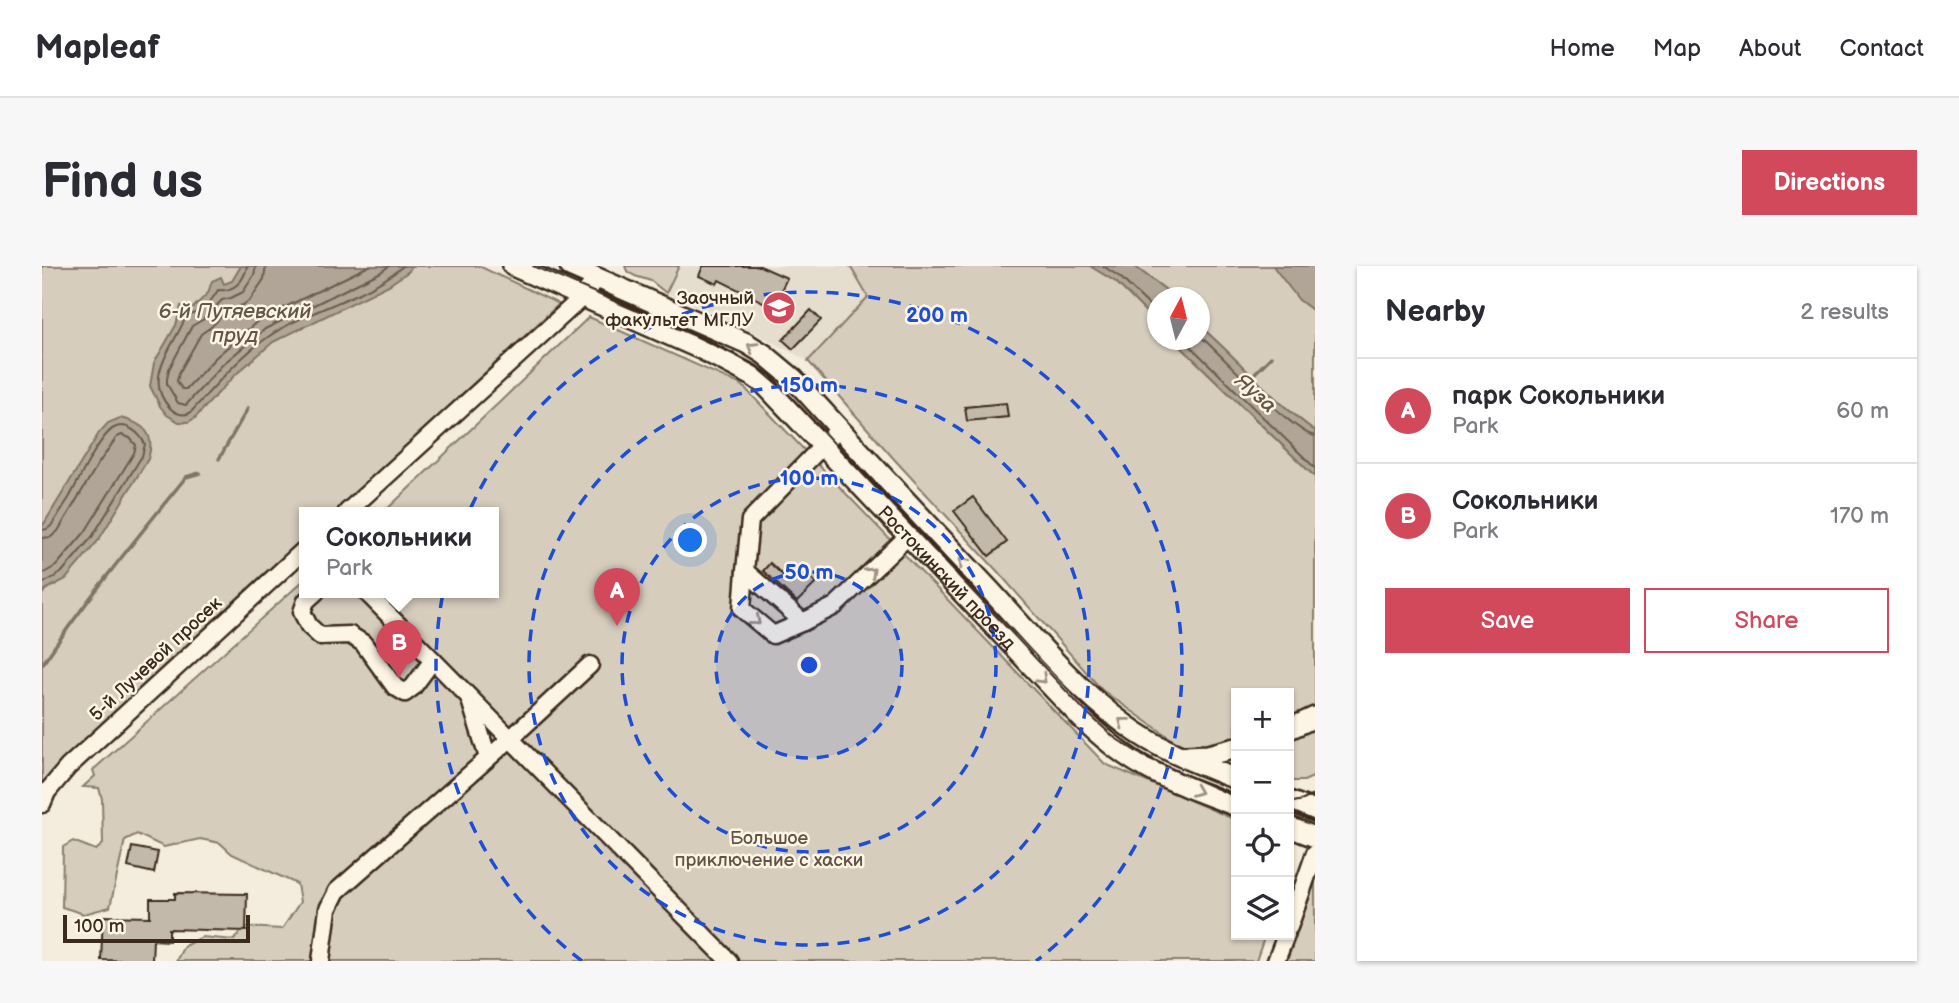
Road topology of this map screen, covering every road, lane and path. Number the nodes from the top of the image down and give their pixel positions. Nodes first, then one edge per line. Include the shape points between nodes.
1 (513, 266) edge
2 (570, 266) edge
3 (597, 278) junction
4 (582, 296) junction
5 (839, 429) junction
6 (822, 446) junction
7 (353, 507) edge
8 (907, 537) junction
9 (299, 555) edge
10 (745, 571) junction
11 (309, 598) edge
12 (372, 598) edge
13 (803, 622) junction
14 (433, 660) junction
15 (590, 665) dead end
16 (470, 697) junction
17 (1315, 717) edge
18 (1294, 727) edge
19 (510, 739) junction
20 (1231, 749) edge
21 (1182, 757) junction
22 (488, 758) junction
23 (1231, 777) edge
24 (1294, 803) edge
25 (42, 804) edge
26 (1231, 804) edge
27 (1315, 811) edge
28 (1294, 829) edge
29 (1315, 837) edge
30 (1315, 853) edge
31 (1294, 913) edge
32 (1284, 940) edge
33 (321, 961) edge
34 (729, 961) edge
35 (1276, 961) edge

1 - 4 main road, Ростокинский проезд
2 - 3 main road, Ростокинский проезд
3 - 4 street
5 -> 3 main road, Ростокинский проезд via 794,379 755,348
4 - 6 main road, Ростокинский проезд via 751,375
4 - 7 street
5 - 6 street
21 -> 5 main road, Ростокинский проезд via 1126,726 1095,699
6 - 8 main road, Ростокинский проезд
6 - 10 street via 750,520
13 -> 8 street via 835,606
8 -> 26 main road, Ростокинский проезд via 1046,684 1108,742 1158,774
9 - 25 street, 5-й Лучевой просек via 68,767
10 - 13 street
10 -> 13 street via 742,609 773,635
11 - 14 street via 303,612 309,626 320,636 350,635 363,643 395,687 405,693
12 - 14 street
14 - 16 street
15 - 19 street
16 - 19 street
16 - 22 street
17 - 18 main road
19 - 22 street
19 - 34 street
20 - 21 main road
21 - 23 main road, Ростокинский проезд
22 - 33 street via 337,891 328,909
24 - 27 main road
28 - 29 main road
30 - 31 street
32 - 35 street

